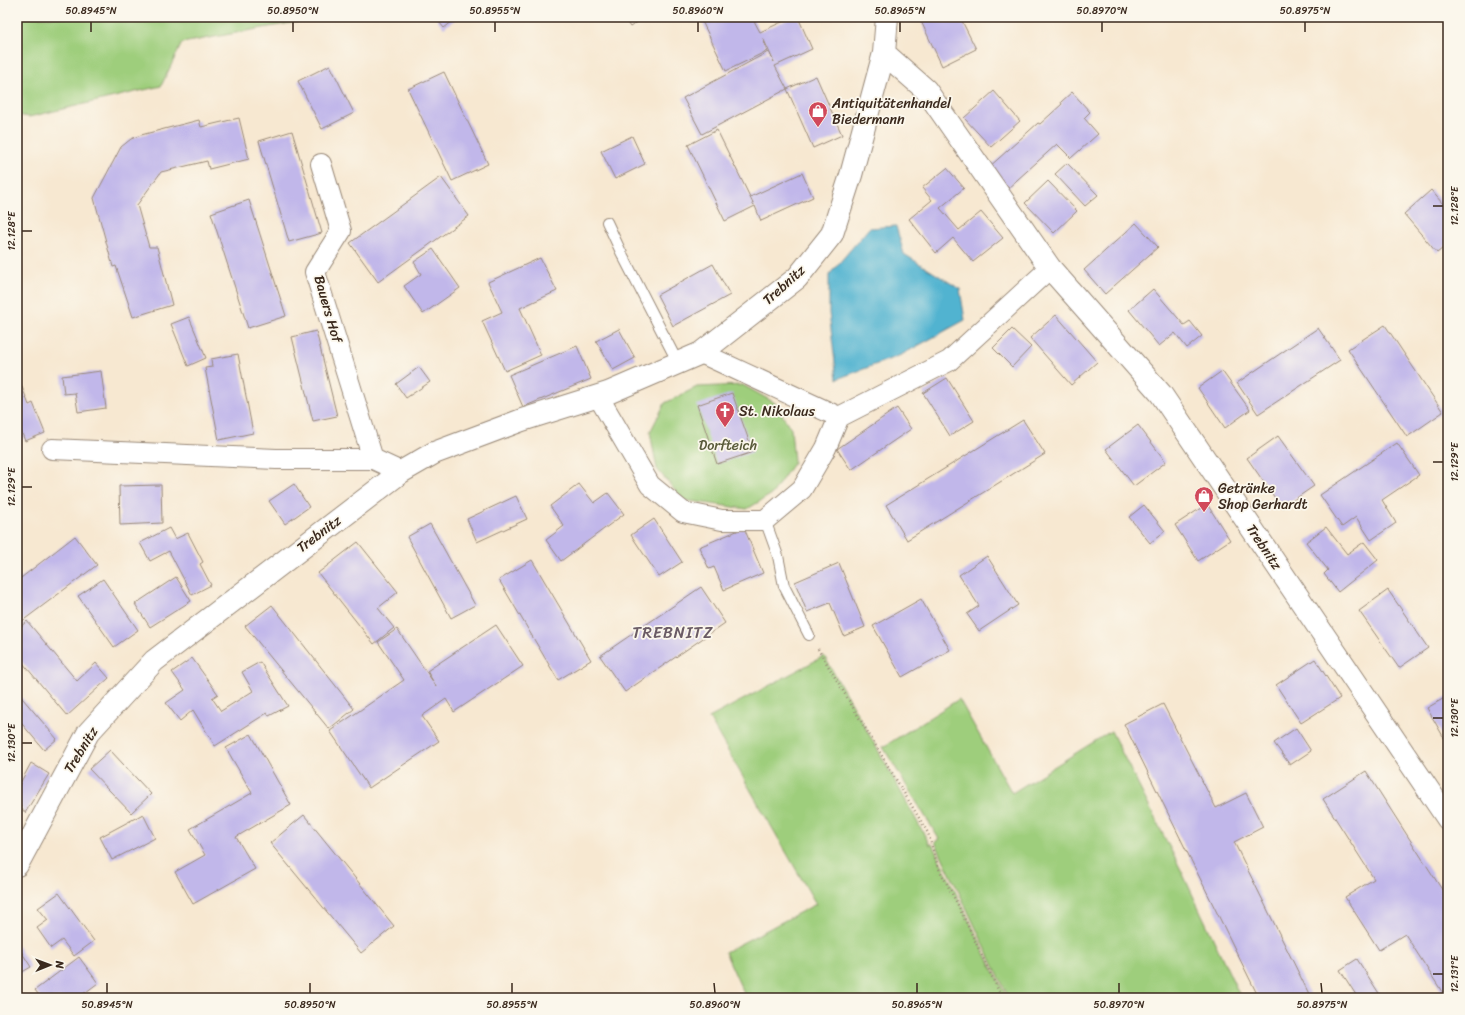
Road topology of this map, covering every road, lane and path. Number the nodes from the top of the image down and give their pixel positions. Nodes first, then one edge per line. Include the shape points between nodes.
1 (886, 17) edge
2 (884, 53) junction
3 (321, 164) dead end
4 (607, 222) dead end
5 (1050, 268) junction
6 (701, 353) junction
7 (678, 363) junction
8 (598, 396) junction
9 (839, 417) junction
10 (52, 449) dead end
11 (373, 459) junction
12 (401, 472) junction
13 (765, 520) junction
14 (809, 635) joint
15 (1448, 819) edge
16 (17, 865) edge
17 (1002, 998) edge

1 - 2 street, Trebnitz
2 - 5 street, Trebnitz via 926,90
2 - 6 street, Trebnitz via 832,234 797,278
3 - 11 street, Bauers Hof via 341,231 315,272
4 - 7 lane
5 - 9 street via 949,361
5 - 15 street, Trebnitz via 1161,394
6 - 7 street, Trebnitz
6 - 9 street
7 - 8 street, Trebnitz
8 - 12 street, Trebnitz via 522,420 434,453
8 - 13 street via 650,485 683,512 722,520
9 - 13 street via 826,448 802,489
10 - 11 street via 276,459
11 - 12 street
12 - 16 street, Trebnitz via 154,661 88,734
13 - 14 lane via 778,556 784,586
14 - 17 path via 928,833 938,866

